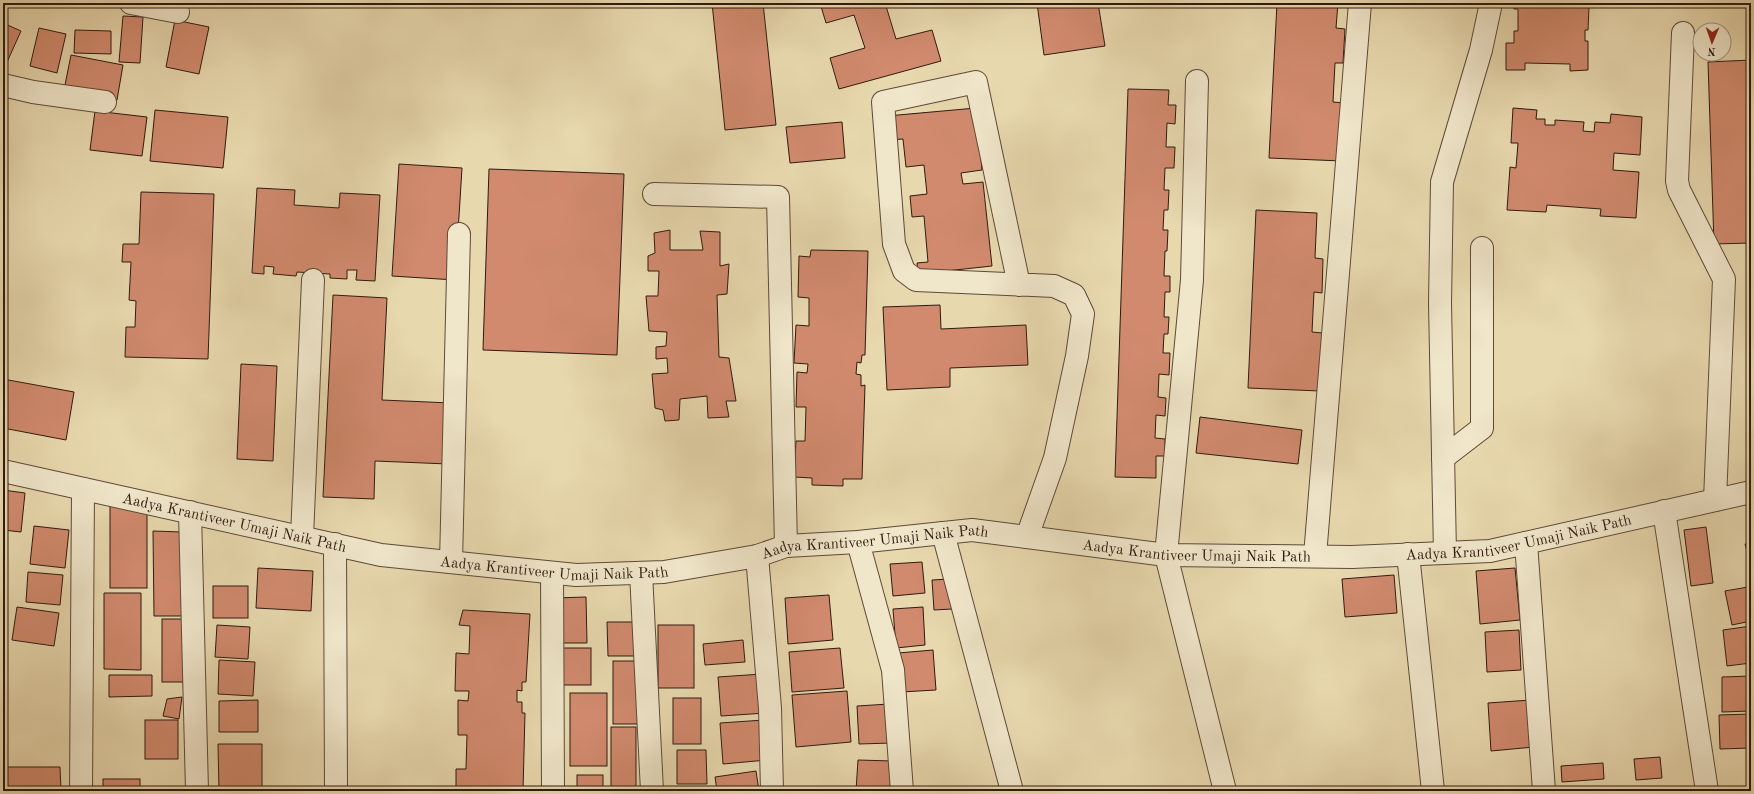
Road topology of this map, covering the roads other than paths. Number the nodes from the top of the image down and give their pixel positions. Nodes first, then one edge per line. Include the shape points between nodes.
1 (130, 3) edge
2 (1360, 3) edge
3 (1491, 3) edge
4 (178, 12) dead end
5 (1683, 33) dead end
6 (1197, 81) dead end
7 (3, 85) edge
8 (105, 102) dead end
9 (654, 194) dead end
10 (459, 234) dead end
11 (1482, 248) dead end
12 (313, 280) dead end
13 (1019, 284) junction
14 (1443, 458) junction
15 (3, 471) edge
16 (83, 489) junction
17 (1751, 492) edge
18 (1715, 500) junction
19 (1664, 511) junction
20 (190, 512) junction
21 (943, 533) junction
22 (302, 537) junction
23 (1027, 537) junction
24 (858, 542) junction
25 (1526, 543) junction
26 (335, 544) junction
27 (786, 546) junction
28 (1444, 553) junction
29 (1408, 554) junction
30 (1166, 555) junction
31 (758, 556) junction
32 (1315, 556) junction
33 (451, 562) junction
34 (552, 573) junction
35 (641, 573) junction
36 (81, 791) edge
37 (197, 791) edge
38 (336, 791) edge
39 (553, 791) edge
40 (652, 791) edge
41 (772, 791) edge
42 (902, 791) edge
43 (1012, 791) edge
44 (1225, 791) edge
45 (1433, 791) edge
46 (1544, 791) edge
47 (1707, 791) edge

1 - 4 street
2 - 32 street
3 - 14 street via 1481,50 1442,182 1440,302
5 - 18 street via 1677,181 1679,190 1724,278
6 - 30 street via 1192,280
7 - 8 street via 32,92
9 - 27 street via 778,197
10 - 33 street
11 - 14 street via 1482,428
12 - 22 street
13 - 13 street via 916,280 904,271 894,244 883,102 976,82
13 - 23 street via 1054,286 1074,295 1083,314 1077,356 1055,458
14 - 28 street
15 - 16 street, Aadya Krantiveer Umaji Naik Path
16 - 20 street, Aadya Krantiveer Umaji Naik Path
16 - 36 street
17 - 18 street, Aadya Krantiveer Umaji Naik Path
18 - 19 street, Aadya Krantiveer Umaji Naik Path
19 - 25 street, Aadya Krantiveer Umaji Naik Path
19 - 47 street
20 - 22 street, Aadya Krantiveer Umaji Naik Path
20 - 37 street
21 - 23 street, Aadya Krantiveer Umaji Naik Path via 972,530
21 - 24 street, Aadya Krantiveer Umaji Naik Path
21 - 43 street
22 - 26 street, Aadya Krantiveer Umaji Naik Path
23 - 30 street, Aadya Krantiveer Umaji Naik Path
24 - 27 street, Aadya Krantiveer Umaji Naik Path
24 - 42 street via 893,670
25 - 28 street, Aadya Krantiveer Umaji Naik Path via 1490,551
25 - 46 street
26 - 33 street, Aadya Krantiveer Umaji Naik Path via 381,555
26 - 38 street
27 - 31 street, Aadya Krantiveer Umaji Naik Path
28 - 29 street, Aadya Krantiveer Umaji Naik Path
29 - 32 street, Aadya Krantiveer Umaji Naik Path
29 - 45 street
30 - 32 street, Aadya Krantiveer Umaji Naik Path
30 - 44 street
31 - 35 street, Aadya Krantiveer Umaji Naik Path via 664,572
31 - 41 street via 770,708
33 - 34 street, Aadya Krantiveer Umaji Naik Path
34 - 35 street, Aadya Krantiveer Umaji Naik Path
34 - 39 street
35 - 40 street

